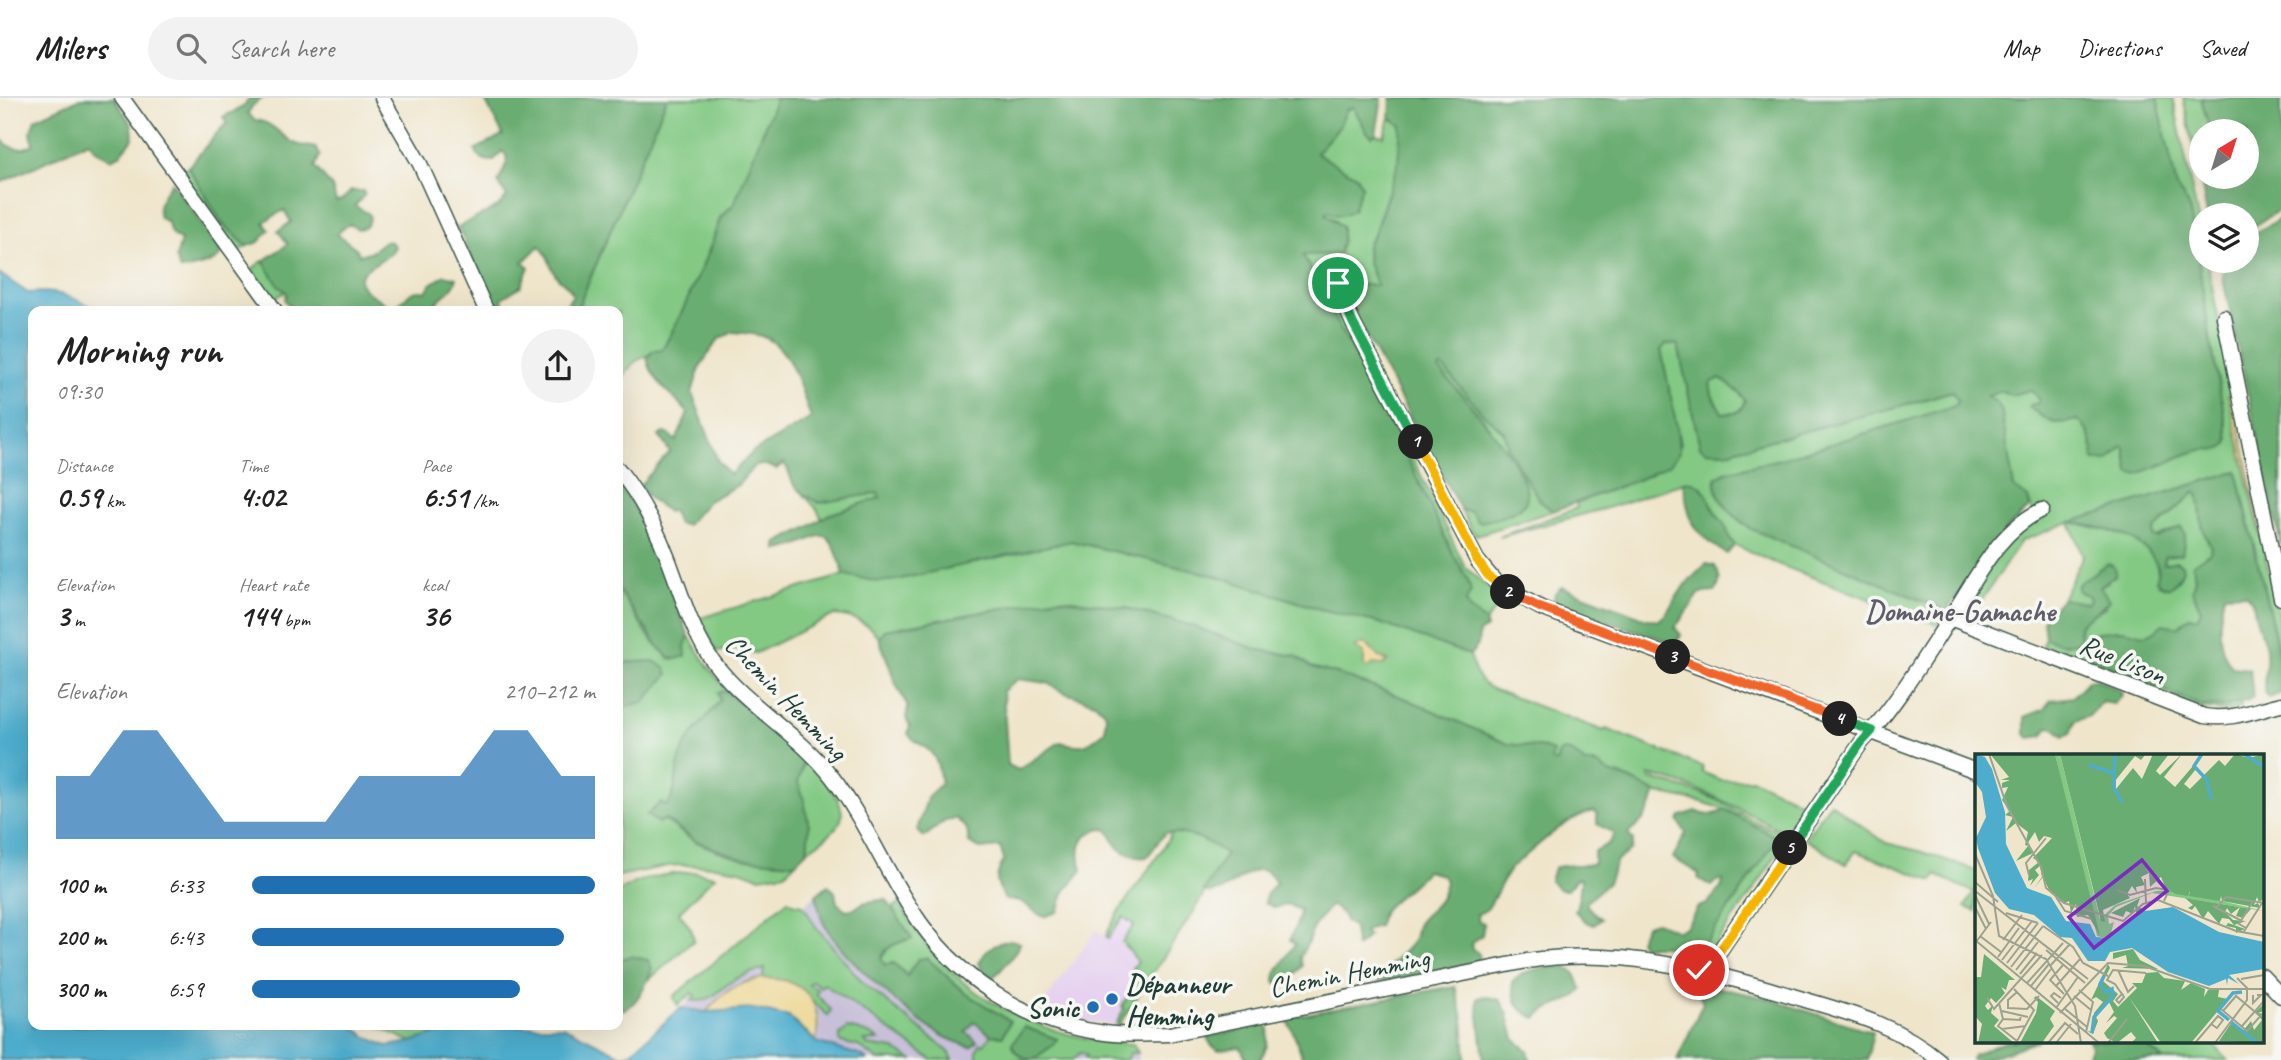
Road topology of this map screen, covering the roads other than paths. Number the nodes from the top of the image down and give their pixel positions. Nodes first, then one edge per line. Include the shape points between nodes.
1 (122, 98) edge
2 (382, 98) edge
3 (1338, 283) dead end
4 (272, 306) edge
5 (484, 306) edge
6 (2224, 317) dead end
7 (623, 476) edge
8 (2042, 510) dead end
9 (2281, 598) edge
10 (1951, 618) junction
11 (2281, 704) edge
12 (1872, 731) junction
13 (1975, 771) edge
14 (1706, 971) junction
15 (2264, 978) edge
16 (2281, 996) edge
17 (1939, 1060) edge

1 - 4 street
2 - 5 street via 415,153
3 - 12 street via 1353,323 1477,560 1497,584 1541,608
6 - 9 street
7 - 14 street, Chemin Hemming via 653,524 689,615 716,664 833,777 911,908 946,954 978,983 1018,1008 1104,1033 1168,1034 1549,958 1622,958
8 - 10 street via 2008,533
10 - 11 street, Rue Lison via 2204,716 2221,719
10 - 12 street
12 - 13 street
12 - 14 street
14 - 17 street, Chemin Hemming via 1885,1026
15 - 16 street

